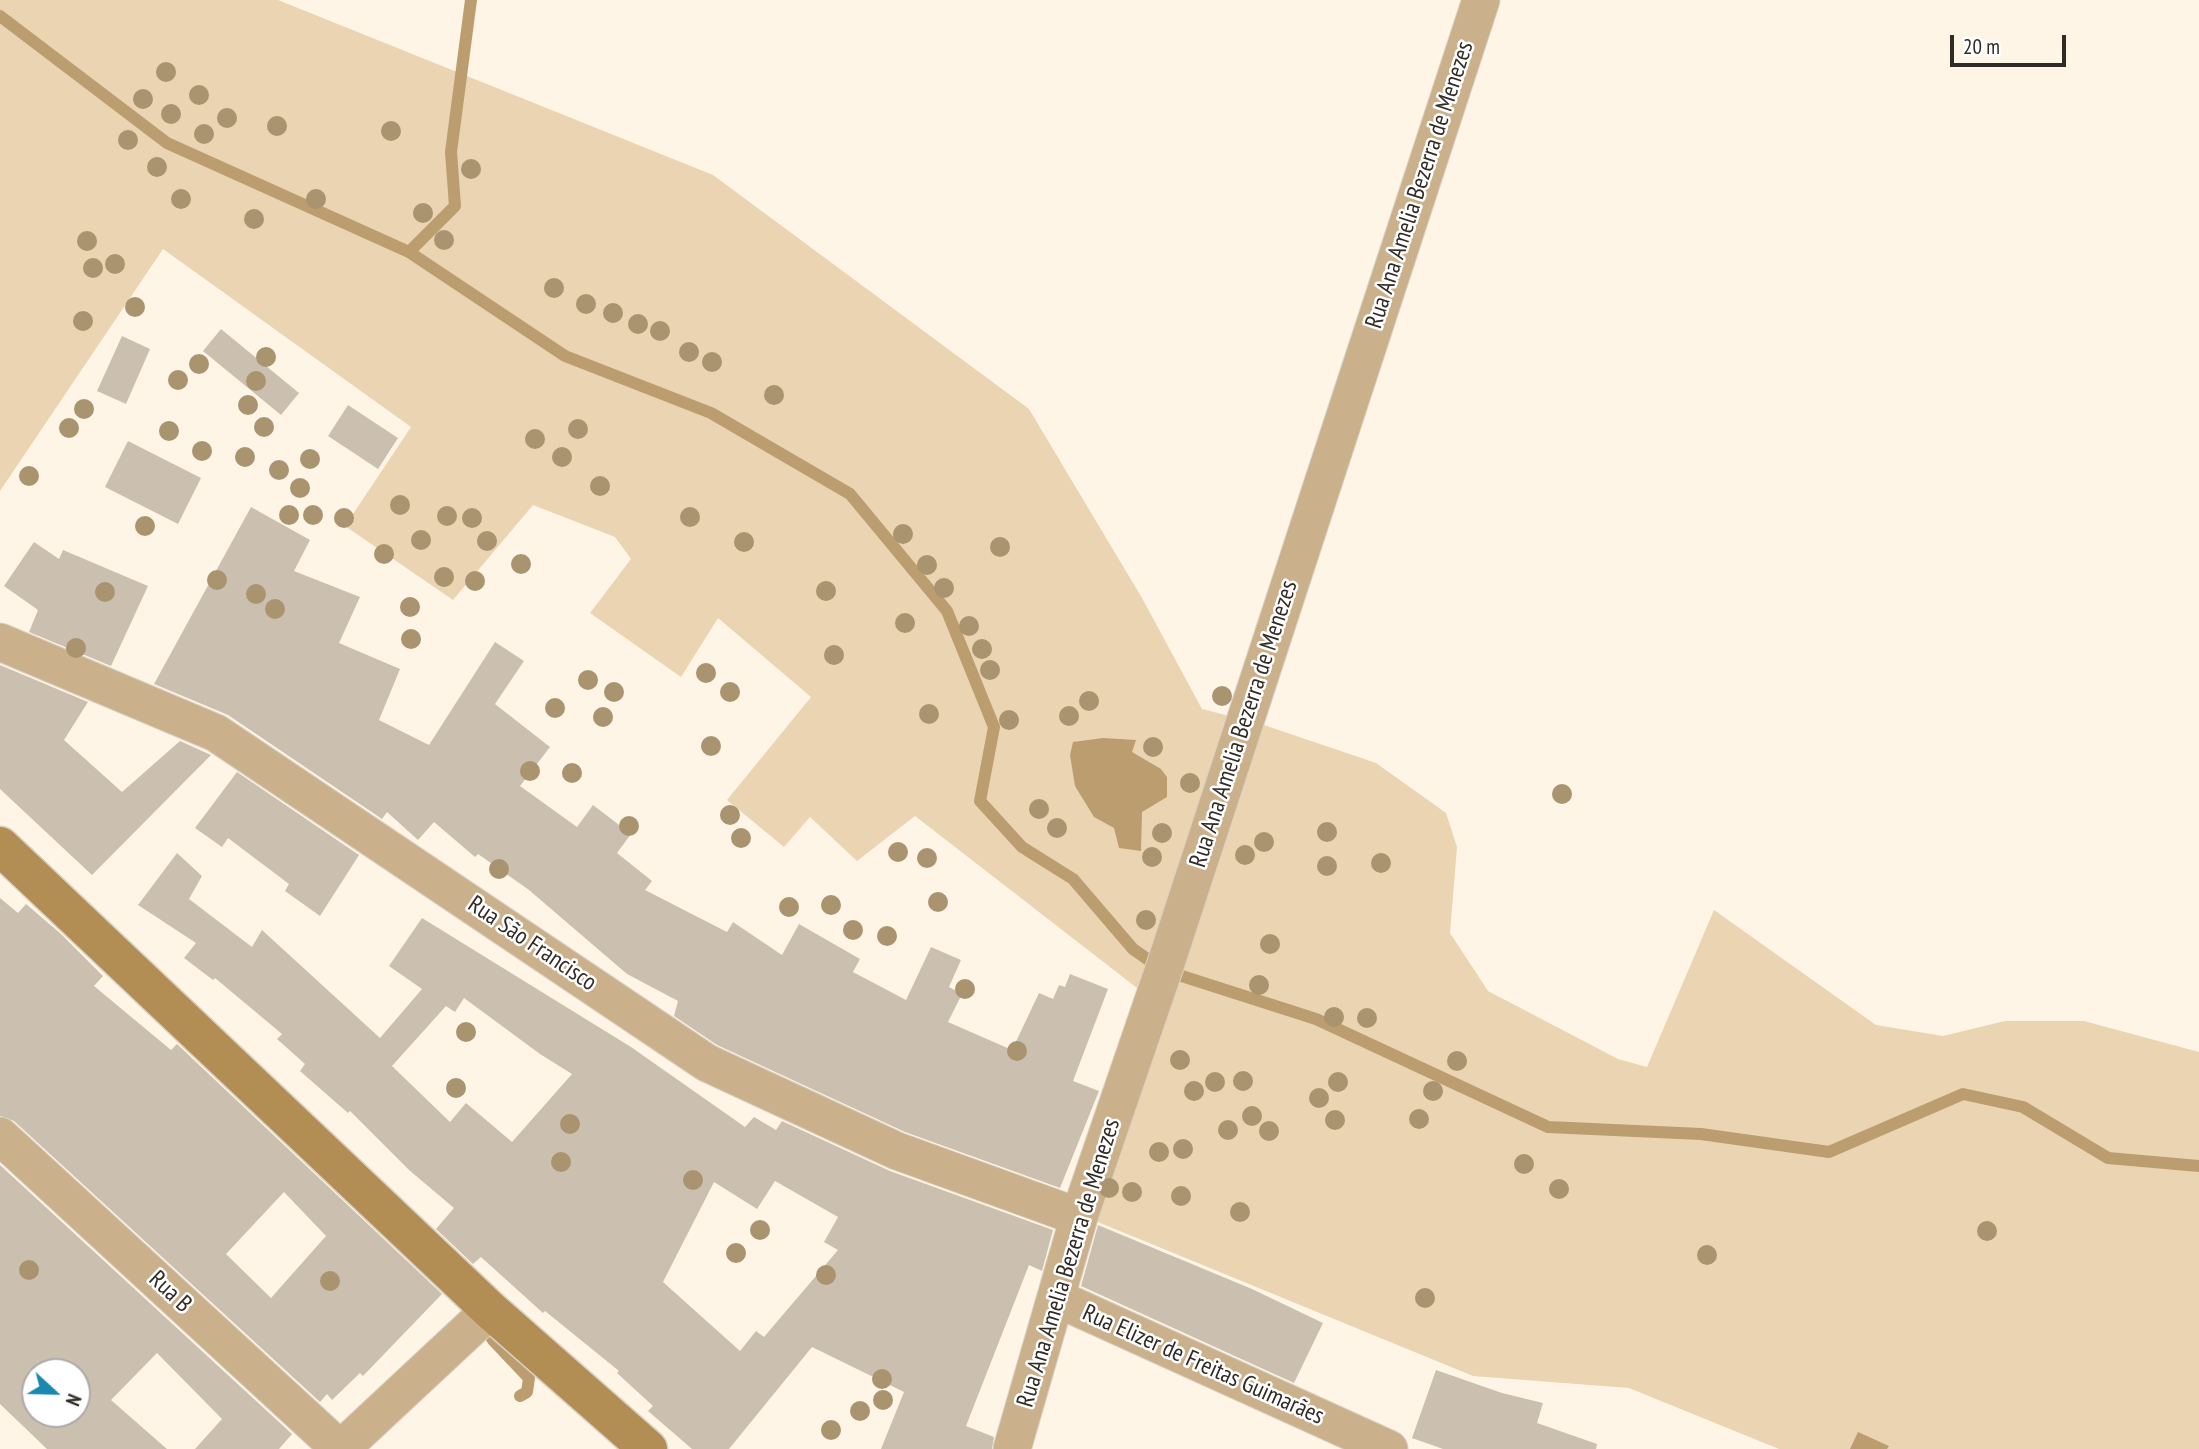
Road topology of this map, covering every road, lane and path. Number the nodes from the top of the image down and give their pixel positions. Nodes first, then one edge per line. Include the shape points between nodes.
1 (1482, 0) edge
2 (0, 642) edge
3 (0, 846) edge
4 (0, 1136) edge
5 (1079, 1217) junction
6 (1056, 1298) junction
7 (490, 1310) junction
8 (340, 1449) edge
9 (648, 1449) edge
10 (1012, 1449) edge
11 (1389, 1449) edge

1 - 5 street, Rua Ana Amelia Bezerra de Menezes
2 - 5 street, Rua São Francisco via 216,733 708,1063 897,1151
3 - 7 street
4 - 8 street, Rua B
5 - 6 street, Rua Ana Amelia Bezerra de Menezes
6 - 10 street, Rua Ana Amelia Bezerra de Menezes
6 - 11 street, Rua Elizer de Freitas Guimarães
7 - 8 street
7 - 9 street

